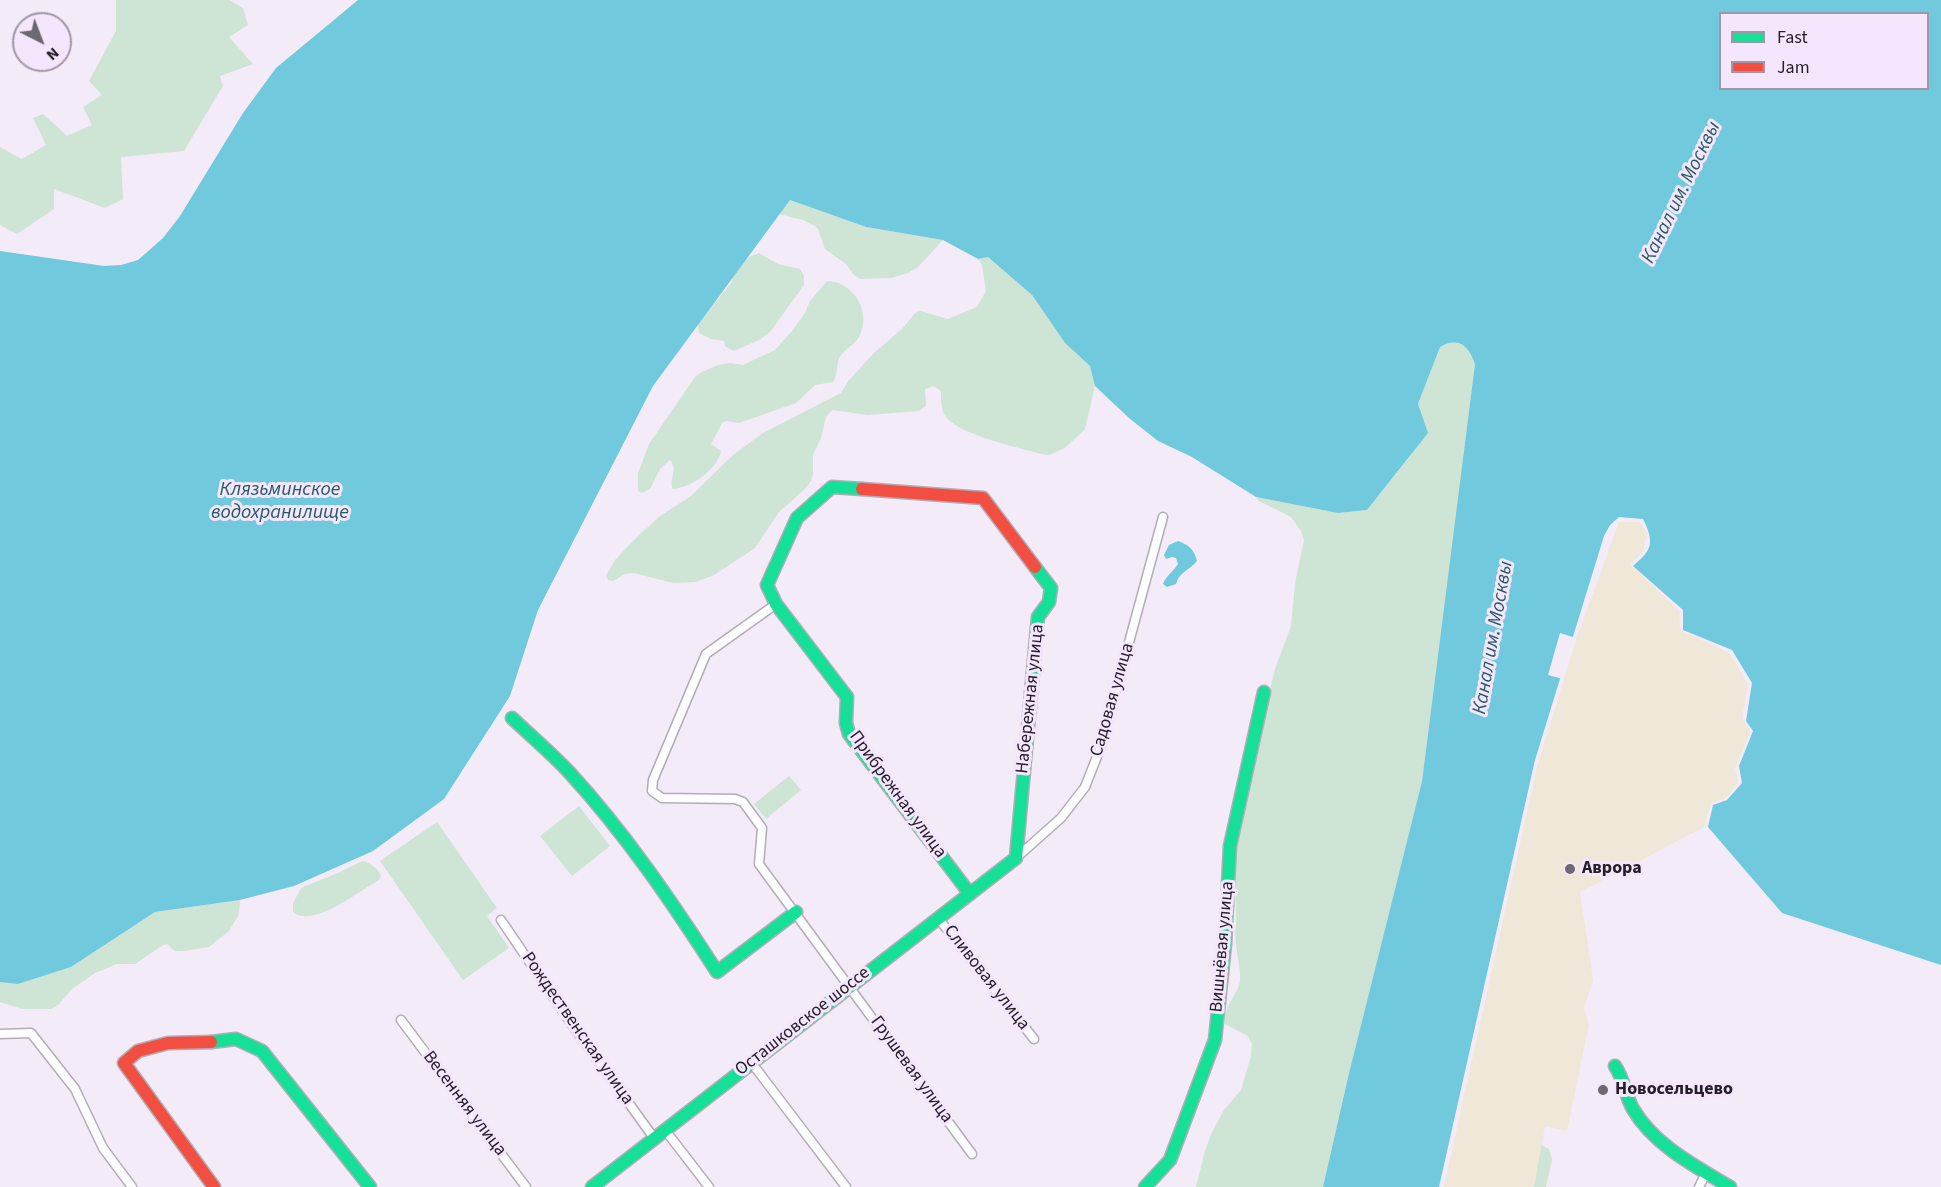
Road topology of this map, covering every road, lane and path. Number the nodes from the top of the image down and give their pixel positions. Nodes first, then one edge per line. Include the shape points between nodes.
1 (1163, 517) dead end
2 (776, 604) junction
3 (1264, 692) dead end
4 (512, 718) dead end
5 (1016, 858) junction
6 (970, 894) junction
7 (796, 912) junction
8 (938, 918) junction
9 (501, 920) dead end
10 (850, 985) junction
11 (401, 1020) dead end
12 (0, 1034) edge
13 (1034, 1039) dead end
14 (751, 1062) junction
15 (1615, 1066) dead end
16 (665, 1130) junction
17 (654, 1138) junction
18 (972, 1154) dead end
19 (1712, 1176) junction
20 (132, 1187) edge
21 (214, 1187) edge
22 (370, 1187) edge
23 (526, 1187) edge
24 (592, 1187) edge
25 (709, 1187) edge
26 (846, 1187) edge
27 (1145, 1187) edge
28 (1699, 1187) edge
29 (1730, 1187) edge

1 - 5 street, Садовая улица via 1100,749 1085,787 1061,818
2 - 5 street, Набережная улица via 767,585 797,518 832,488 983,498 1052,588 1049,602 1038,618
2 - 6 street, Прибрежная улица via 847,697 849,734
2 - 7 street, Грушевая улица via 706,654 653,780 652,791 662,798 743,802 762,828 759,864
3 - 27 street, Вишнёвая улица via 1230,846 1215,1040 1170,1160
4 - 7 street via 574,777 681,914 717,972
5 - 6 street, Осташковское шоссе
6 - 8 street, Осташковское шоссе
7 - 10 street, Грушевая улица
8 - 10 street, Осташковское шоссе
8 - 13 street, Сливовая улица
9 - 17 street, Рождественская улица
10 - 14 street, Осташковское шоссе
10 - 18 street, Грушевая улица
11 - 23 street, Весенняя улица
12 - 20 street via 31,1033 75,1089 103,1148
14 - 16 street, Осташковское шоссе
14 - 26 street
15 - 19 street via 1632,1107 1648,1130
16 - 17 street, Осташковское шоссе
16 - 25 street
17 - 24 street, Осташковское шоссе
19 - 28 street via 1704,1177
19 - 29 street
21 - 22 street via 124,1063 138,1051 168,1043 236,1040 262,1051

